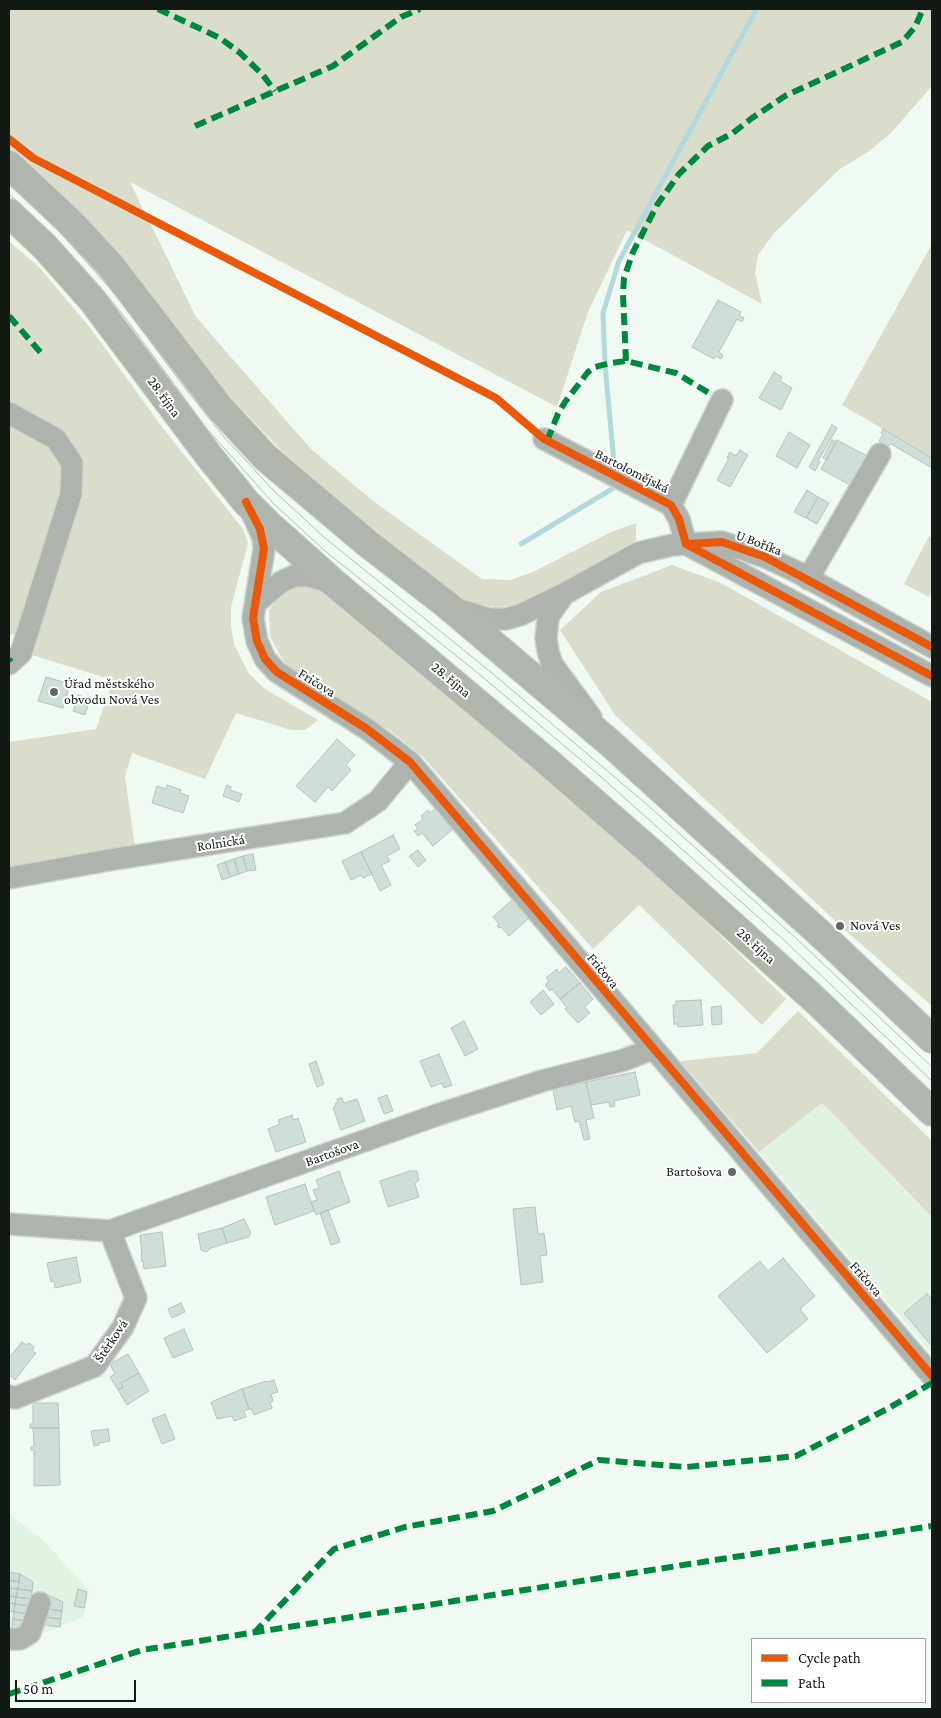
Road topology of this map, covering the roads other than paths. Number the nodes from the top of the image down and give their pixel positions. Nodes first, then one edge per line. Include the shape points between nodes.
1 (9, 165) edge
2 (9, 213) edge
3 (722, 400) dead end
4 (9, 414) edge
5 (544, 439) dead end
6 (880, 454) dead end
7 (246, 502) junction
8 (671, 505) junction
9 (820, 533) dead end
10 (686, 544) junction
11 (802, 576) junction
12 (334, 583) junction
13 (564, 594) junction
14 (257, 602) junction
15 (446, 606) junction
16 (932, 646) edge
17 (15, 659) edge
18 (932, 676) edge
19 (610, 743) junction
20 (410, 762) junction
21 (9, 878) edge
22 (932, 1039) edge
23 (652, 1049) junction
24 (932, 1112) edge
25 (9, 1224) edge
26 (110, 1232) junction
27 (932, 1376) edge
28 (9, 1396) edge
29 (40, 1603) dead end
30 (9, 1639) edge

1 - 15 main road via 111,266 220,408 265,457
2 - 7 main road, 28. října via 45,247 92,300
3 - 8 street, Bartolomějská
4 - 17 street via 56,439 72,463 71,494
5 - 8 street, Bartolomějská
6 - 11 street
7 - 12 main road, 28. října
7 - 14 street, Fričova via 260,529 264,549
8 - 10 street, Bartolomějská via 679,518
9 - 11 street
10 - 11 street, U Boříka via 722,542 765,557
10 - 13 street, U Boříka via 638,554
10 - 18 street
11 - 16 street, U Boříka
12 - 14 street via 301,575 291,577
12 - 24 main road, 28. října via 600,806 812,997
13 - 15 street, U Boříka via 506,619
13 - 19 street via 548,620 546,638 552,664
14 - 20 street, Fričova via 255,632 270,666 368,729
15 - 19 main road
19 - 22 main road
20 - 21 street, Rolnická via 378,801 345,823
20 - 23 street, Fričova
23 - 26 street, Bartošova via 437,1115
23 - 27 street, Fričova
25 - 26 street, Bartošova
26 - 28 street, Štěrková via 136,1298 123,1327 95,1366 15,1398
29 - 30 street via 30,1633 20,1639

